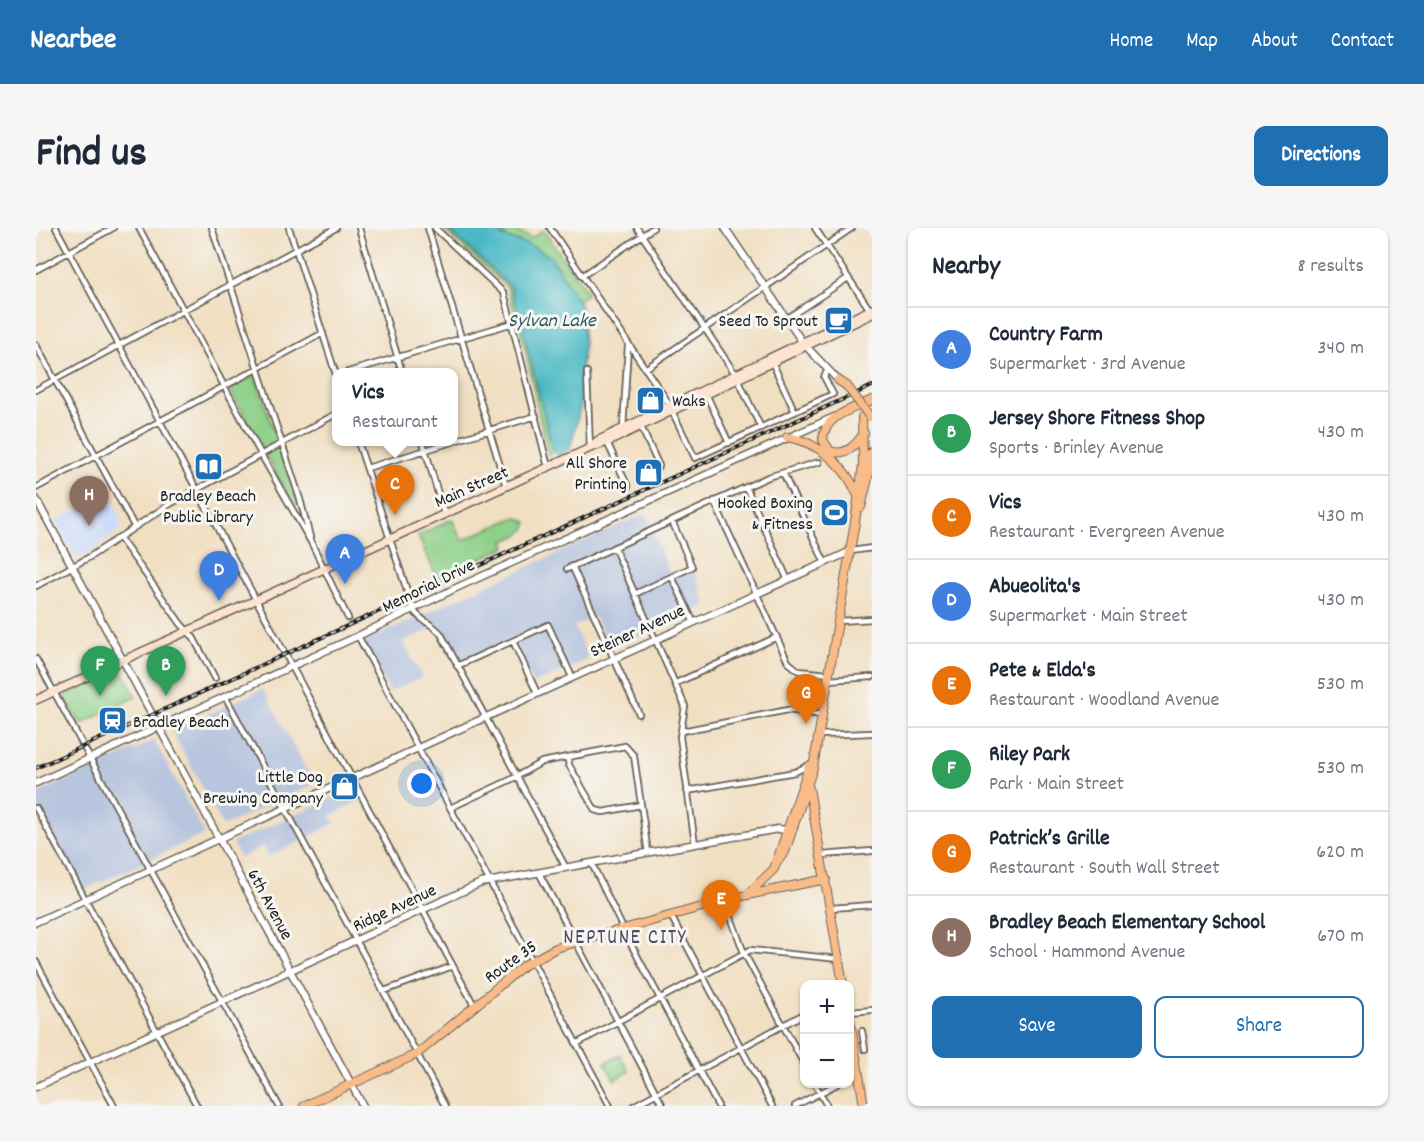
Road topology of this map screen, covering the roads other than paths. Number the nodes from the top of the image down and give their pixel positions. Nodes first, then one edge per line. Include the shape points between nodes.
1 (56, 228) edge
2 (113, 228) edge
3 (139, 228) edge
4 (212, 228) edge
5 (289, 228) edge
6 (336, 228) edge
7 (359, 228) edge
8 (428, 228) edge
9 (435, 228) edge
10 (550, 228) edge
11 (637, 228) edge
12 (653, 228) edge
13 (725, 228) edge
14 (815, 228) edge
15 (852, 228) edge
16 (642, 236) junction
17 (827, 246) junction
18 (296, 250) junction
19 (69, 252) junction
20 (36, 270) edge
21 (582, 276) junction
22 (848, 278) junction
23 (231, 285) junction
24 (765, 287) junction
25 (183, 310) junction
26 (871, 312) edge
27 (786, 319) junction
28 (513, 322) junction
29 (705, 328) junction
30 (323, 333) junction
31 (462, 338) junction
32 (628, 344) junction
33 (36, 345) edge
34 (119, 345) junction
35 (805, 345) junction
36 (397, 358) junction
37 (773, 364) junction
38 (334, 368) edge
39 (362, 368) edge
40 (401, 368) edge
41 (258, 369) junction
42 (645, 369) junction
43 (827, 371) junction
44 (587, 372) dead end
45 (738, 377) junction
46 (55, 380) junction
47 (838, 380) joint
48 (224, 387) junction
49 (36, 390) edge
50 (707, 396) junction
51 (872, 400) edge
52 (672, 409) junction
53 (795, 412) junction
54 (332, 416) edge
55 (536, 416) junction
56 (835, 417) junction
57 (868, 418) edge
58 (160, 422) junction
59 (641, 427) junction
60 (761, 428) junction
61 (623, 429) junction
62 (489, 430) junction
63 (864, 433) junction
64 (787, 437) junction
65 (458, 439) edge
66 (606, 440) junction
67 (282, 443) junction
68 (729, 443) junction
69 (360, 446) edge
70 (424, 446) edge
71 (437, 446) edge
72 (590, 448) junction
73 (425, 450) junction
74 (872, 451) edge
75 (261, 455) junction
76 (96, 456) junction
77 (819, 462) dead end
78 (872, 462) edge
79 (863, 465) junction
80 (659, 466) dead end
81 (548, 467) junction
82 (367, 468) junction
83 (783, 473) junction
84 (506, 486) junction
85 (628, 487) dead end
86 (746, 487) junction
87 (868, 487) edge
88 (36, 488) edge
89 (196, 489) junction
90 (858, 496) junction
91 (36, 499) edge
92 (714, 501) junction
93 (444, 514) junction
94 (672, 521) junction
95 (855, 522) junction
96 (134, 526) junction
97 (119, 537) junction
98 (390, 539) junction
99 (312, 544) junction
100 (614, 547) junction
101 (872, 548) edge
102 (851, 550) junction
103 (824, 561) junction
104 (72, 567) junction
105 (323, 569) junction
106 (672, 577) junction
107 (788, 578) junction
108 (36, 586) edge
109 (756, 593) junction
110 (635, 594) junction
111 (256, 600) junction
112 (413, 609) junction
113 (348, 618) dead end
114 (872, 619) edge
115 (693, 621) junction
116 (838, 621) junction
117 (187, 631) junction
118 (358, 636) junction
119 (777, 637) junction
120 (656, 638) junction
121 (513, 641) junction
122 (614, 657) junction
123 (36, 658) edge
124 (123, 661) junction
125 (292, 666) junction
126 (457, 666) junction
127 (572, 677) junction
128 (828, 677) junction
129 (872, 677) edge
130 (215, 678) dead end
131 (676, 683) junction
132 (55, 692) junction
133 (537, 693) junction
134 (225, 696) junction
135 (36, 700) edge
136 (639, 714) dead end
137 (821, 715) junction
138 (485, 717) junction
139 (158, 727) junction
140 (682, 731) junction
141 (872, 733) edge
142 (820, 735) junction
143 (417, 747) junction
144 (90, 755) junction
145 (567, 757) junction
146 (811, 766) junction
147 (795, 772) junction
148 (517, 776) junction
149 (351, 777) junction
150 (807, 782) junction
151 (36, 783) edge
152 (687, 791) junction
153 (641, 805) junction
154 (36, 808) edge
155 (285, 808) junction
156 (450, 808) junction
157 (814, 808) junction
158 (787, 830) junction
159 (219, 838) junction
160 (695, 844) junction
161 (872, 851) edge
162 (648, 853) junction
163 (822, 855) junction
164 (778, 861) junction
165 (592, 864) junction
166 (566, 868) junction
167 (152, 869) junction
168 (538, 873) junction
169 (767, 878) junction
170 (826, 879) junction
171 (489, 882) junction
172 (778, 890) junction
173 (746, 896) junction
174 (85, 900) junction
175 (724, 901) junction
176 (872, 905) edge
177 (831, 908) junction
178 (423, 910) junction
179 (671, 916) junction
180 (36, 922) edge
181 (624, 929) junction
182 (356, 941) junction
183 (575, 942) junction
184 (744, 953) junction
185 (839, 959) junction
186 (532, 960) junction
187 (36, 962) edge
188 (453, 966) junction
189 (290, 971) junction
190 (702, 976) junction
191 (842, 980) edge
192 (384, 991) junction
193 (660, 999) junction
194 (223, 1002) junction
195 (475, 1006) junction
196 (872, 1010) edge
197 (854, 1012) edge
198 (800, 1016) edge
199 (618, 1021) junction
200 (783, 1025) junction
201 (862, 1031) dead end
202 (157, 1032) junction
203 (851, 1034) edge
204 (872, 1039) edge
205 (863, 1040) junction
206 (576, 1044) junction
207 (741, 1048) junction
208 (865, 1048) dead end
209 (417, 1054) junction
210 (800, 1057) edge
211 (90, 1062) junction
212 (699, 1071) junction
213 (858, 1072) junction
214 (854, 1074) edge
215 (351, 1084) junction
216 (36, 1087) edge
217 (818, 1088) edge
218 (828, 1088) edge
219 (656, 1093) junction
220 (820, 1093) junction
221 (114, 1106) edge
222 (196, 1106) edge
223 (279, 1106) edge
224 (304, 1106) edge
225 (363, 1106) edge
226 (445, 1106) edge
227 (610, 1106) edge
228 (633, 1106) edge
229 (663, 1106) edge
230 (718, 1106) edge
231 (772, 1106) edge
232 (795, 1106) edge
233 (827, 1106) edge
234 (864, 1106) edge

1 - 19 street
2 - 19 street
3 - 25 street
4 - 23 street
5 - 18 street
6 - 18 street
7 - 36 street
8 - 31 street
9 - 28 street via 502,288
10 - 21 street
11 - 16 street
12 - 16 street
13 - 24 street
14 - 17 street
15 - 17 street
16 - 21 street
16 - 29 street
17 - 22 street
17 - 24 street
18 - 23 street
18 - 30 street
19 - 20 street
19 - 34 street
21 - 32 street
22 - 26 street
22 - 27 street
23 - 25 street
23 - 41 street
24 - 27 street
24 - 29 street
25 - 34 street
25 - 48 street
26 - 35 main road, Main Street
27 - 35 street
28 - 31 street
28 - 55 street
29 - 42 street
29 - 45 street
30 - 38 street
30 - 41 street
31 - 36 street
31 - 62 street
32 - 42 street
32 - 61 street
33 - 46 street
34 - 46 street
34 - 58 street
35 - 37 main road, Main Street
35 - 43 street
35 - 45 main road, Main Street
36 - 39 street
36 - 40 street
37 - 45 main road, Main Street
37 - 53 street
41 - 48 street
41 - 67 street
42 - 52 street
43 - 47 street
43 - 53 street via 824,377 834,393
44 - 72 street
45 - 50 main road, Main Street
45 - 52 main road, Main Street
45 - 60 street
46 - 49 street
46 - 76 street
47 - 57 main road
48 - 58 street
48 - 75 street
50 - 52 main road, Main Street
50 - 68 street
51 - 56 main road
52 - 59 main road, Main Street
52 - 61 main road, Main Street
52 - 68 street via 695,458
53 - 60 street
54 - 67 street
55 - 62 street
55 - 81 street
56 - 63 main road via 823,437 831,451 847,450
56 - 64 street, Memorial Drive
57 - 63 main road
58 - 76 street
58 - 89 street
59 - 66 main road, Main Street
59 - 80 street
60 - 68 street
61 - 66 main road, Main Street
62 - 65 street
62 - 84 street
63 - 79 main road
64 - 90 main road via 818,447 848,476
64 - 112 street, Memorial Drive
66 - 72 main road, Main Street
66 - 85 street
67 - 75 street
67 - 99 street
69 - 82 street
70 - 73 street
71 - 73 street
72 - 81 main road, Main Street
73 - 82 street
73 - 93 street
74 - 79 main road
75 - 89 street
75 - 99 street
76 - 88 street
76 - 96 street
77 - 83 street
78 - 87 main road
79 - 90 main road
81 - 84 main road, Main Street
82 - 98 street
83 - 86 street
83 - 103 street
84 - 93 main road, Main Street
86 - 92 street
86 - 107 street
87 - 95 main road
89 - 96 street
89 - 111 street
90 - 95 main road
91 - 104 street, 6th Avenue
92 - 94 street
92 - 109 street
93 - 98 main road, Main Street
94 - 100 street
94 - 106 street via 692,567
95 - 102 main road
96 - 97 street
97 - 104 street
97 - 117 street
98 - 105 main road, Main Street
98 - 112 street
99 - 105 street
100 - 110 street
100 - 122 street via 570,567
101 - 102 street, Steiner Avenue
102 - 103 street, Steiner Avenue
102 - 116 main road
103 - 107 street, Steiner Avenue
104 - 108 street
104 - 124 street, 6th Avenue
105 - 111 main road, Main Street
105 - 113 street
106 - 110 street
106 - 115 street
107 - 109 street, Steiner Avenue
109 - 115 street, Steiner Avenue
109 - 119 street
110 - 120 street
111 - 117 main road, Main Street
111 - 125 street
112 - 118 street, Memorial Drive
112 - 126 street via 418,618 438,630
114 - 116 street
115 - 120 street, Steiner Avenue
116 - 128 main road
117 - 124 main road, Main Street
117 - 130 street
118 - 125 street, Memorial Drive
118 - 143 street
119 - 128 street via 794,668
119 - 131 street
120 - 122 street, Steiner Avenue
120 - 131 street
121 - 126 street
121 - 127 street via 548,626
121 - 133 street
122 - 127 street, Steiner Avenue
122 - 136 street
123 - 132 street
124 - 132 main road, Main Street
124 - 139 street, 6th Avenue
125 - 134 street, Memorial Drive
125 - 149 street
126 - 138 street
127 - 133 street, Steiner Avenue
128 - 129 street
128 - 137 main road
131 - 140 street via 686,711
132 - 135 main road, Main Street
132 - 144 street
133 - 138 street, Steiner Avenue
134 - 139 street, Memorial Drive
134 - 155 street
137 - 140 street via 788,710
137 - 142 main road
137 - 146 main road
138 - 143 street, Steiner Avenue
138 - 148 street
139 - 144 street, Memorial Drive
139 - 159 street, 6th Avenue
140 - 152 street
141 - 142 street
142 - 146 main road
143 - 149 street, Steiner Avenue
143 - 156 street
144 - 151 street, Memorial Drive
144 - 167 street
145 - 148 street via 542,762
145 - 153 street via 595,810
145 - 153 street via 616,746 628,748 634,756
146 - 147 street
146 - 150 main road
146 - 157 main road
147 - 150 street
147 - 152 street
148 - 156 street
148 - 166 street
149 - 155 street, Steiner Avenue
149 - 178 street
150 - 157 main road
150 - 158 main road
150 - 164 main road via 785,852
152 - 160 street
153 - 162 street
154 - 174 street
155 - 159 street, Steiner Avenue
155 - 182 street
156 - 171 street
157 - 163 main road
158 - 160 street, Ridge Avenue
158 - 164 main road
159 - 167 street, Steiner Avenue
159 - 189 street, 6th Avenue
160 - 162 street, Ridge Avenue
161 - 163 street
162 - 165 street, Ridge Avenue
163 - 170 main road
164 - 169 main road, Route 35
165 - 166 street, Ridge Avenue
165 - 181 street
166 - 168 street, Ridge Avenue
167 - 174 street, Steiner Avenue
167 - 194 street
168 - 171 street, Ridge Avenue
168 - 183 street
169 - 172 main road
169 - 173 main road, Route 35
170 - 172 main road
170 - 177 main road
171 - 178 street, Ridge Avenue
171 - 186 street
172 - 173 main road
173 - 175 main road, Route 35
174 - 180 street, Steiner Avenue
174 - 202 street
175 - 179 main road, Route 35
175 - 184 street
176 - 177 street
177 - 185 main road
178 - 182 street, Ridge Avenue
178 - 188 street
179 - 181 main road, Route 35
179 - 190 street
181 - 183 main road, Route 35
181 - 193 street
182 - 189 street, Ridge Avenue
182 - 192 street
183 - 186 main road, Route 35
183 - 199 street
184 - 185 street via 750,950
184 - 190 street
184 - 200 street
185 - 191 main road
186 - 195 main road, Route 35
186 - 206 street
187 - 211 street
188 - 192 street
188 - 195 street
189 - 194 street, Ridge Avenue
189 - 215 street, 6th Avenue
190 - 193 street
190 - 207 street
192 - 209 street
193 - 199 street
193 - 212 street
194 - 202 street, Ridge Avenue
194 - 223 street
195 - 209 main road, Route 35
196 - 197 street
198 - 200 street
199 - 206 street
199 - 219 street
200 - 207 street
200 - 210 street
201 - 205 street
202 - 211 street, Ridge Avenue
202 - 222 street
203 - 213 main road
204 - 205 street
205 - 208 street
206 - 227 street
207 - 212 street
207 - 231 street
209 - 215 main road, Route 35
209 - 226 street
211 - 216 street, Ridge Avenue
211 - 221 street
212 - 219 street
212 - 230 street
213 - 214 street
213 - 234 main road
215 - 224 main road, Route 35
215 - 225 street, 6th Avenue
217 - 220 street
218 - 220 street
219 - 228 street
219 - 229 street
220 - 232 street
220 - 233 street

